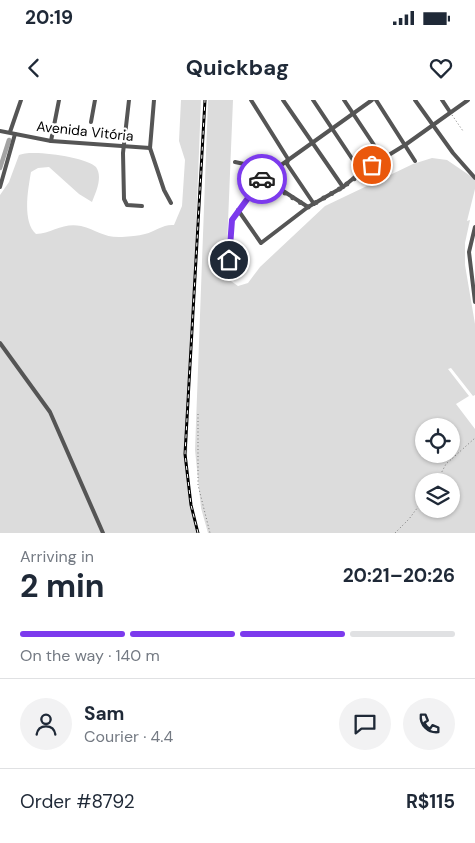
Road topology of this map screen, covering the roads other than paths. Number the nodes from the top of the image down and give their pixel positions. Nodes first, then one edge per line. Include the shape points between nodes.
1 (21, 100) edge
2 (59, 100) edge
3 (95, 100) edge
4 (128, 100) edge
5 (154, 100) edge
6 (283, 100) edge
7 (313, 100) edge
8 (344, 100) edge
9 (372, 100) edge
10 (376, 100) edge
11 (415, 100) edge
12 (442, 100) edge
13 (468, 100) edge
14 (253, 101) edge
15 (450, 112) junction
16 (353, 114) junction
17 (91, 122) dead end
18 (432, 126) junction
19 (332, 128) junction
20 (0, 131) edge
21 (13, 133) junction
22 (51, 140) junction
23 (312, 143) junction
24 (405, 145) junction
25 (124, 148) junction
26 (150, 148) junction
27 (382, 158) junction
28 (288, 159) junction
29 (415, 161) dead end
30 (235, 162) dead end
31 (273, 170) junction
32 (361, 172) junction
33 (263, 178) junction
34 (475, 178) edge
35 (0, 187) edge
36 (343, 187) junction
37 (172, 203) dead end
38 (314, 204) junction
39 (142, 206) dead end
40 (308, 207) junction
41 (238, 210) junction
42 (475, 227) edge
43 (229, 260) dead end
44 (475, 302) edge
45 (0, 343) edge
46 (104, 533) edge

1 - 21 street
2 - 22 street
3 - 17 street
4 - 25 street
5 - 26 street, Avenida Vitória
6 - 23 street
7 - 19 street
8 - 16 street
9 - 16 street
10 - 24 street
11 - 18 street
12 - 15 street
13 - 15 street
14 - 28 street
15 - 18 street
16 - 19 street
16 - 27 street
18 - 24 street
18 - 34 street
19 - 23 street
19 - 32 street
20 - 21 street, Avenida Vitória
21 - 22 street, Avenida Vitória
21 - 35 street
22 - 25 street, Avenida Vitória
23 - 28 street
23 - 36 street
24 - 27 street
24 - 29 street
25 - 26 street, Avenida Vitória
25 - 39 street via 124,203
26 - 37 street via 164,190
27 - 32 street
28 - 31 street
28 - 38 street via 287,164
30 - 31 street
31 - 33 street
32 - 36 street
33 - 40 street
33 - 41 street
36 - 38 street
38 - 40 street
40 - 41 street via 261,243
41 - 43 street via 232,220
42 - 44 street via 470,252
45 - 46 street via 50,412

